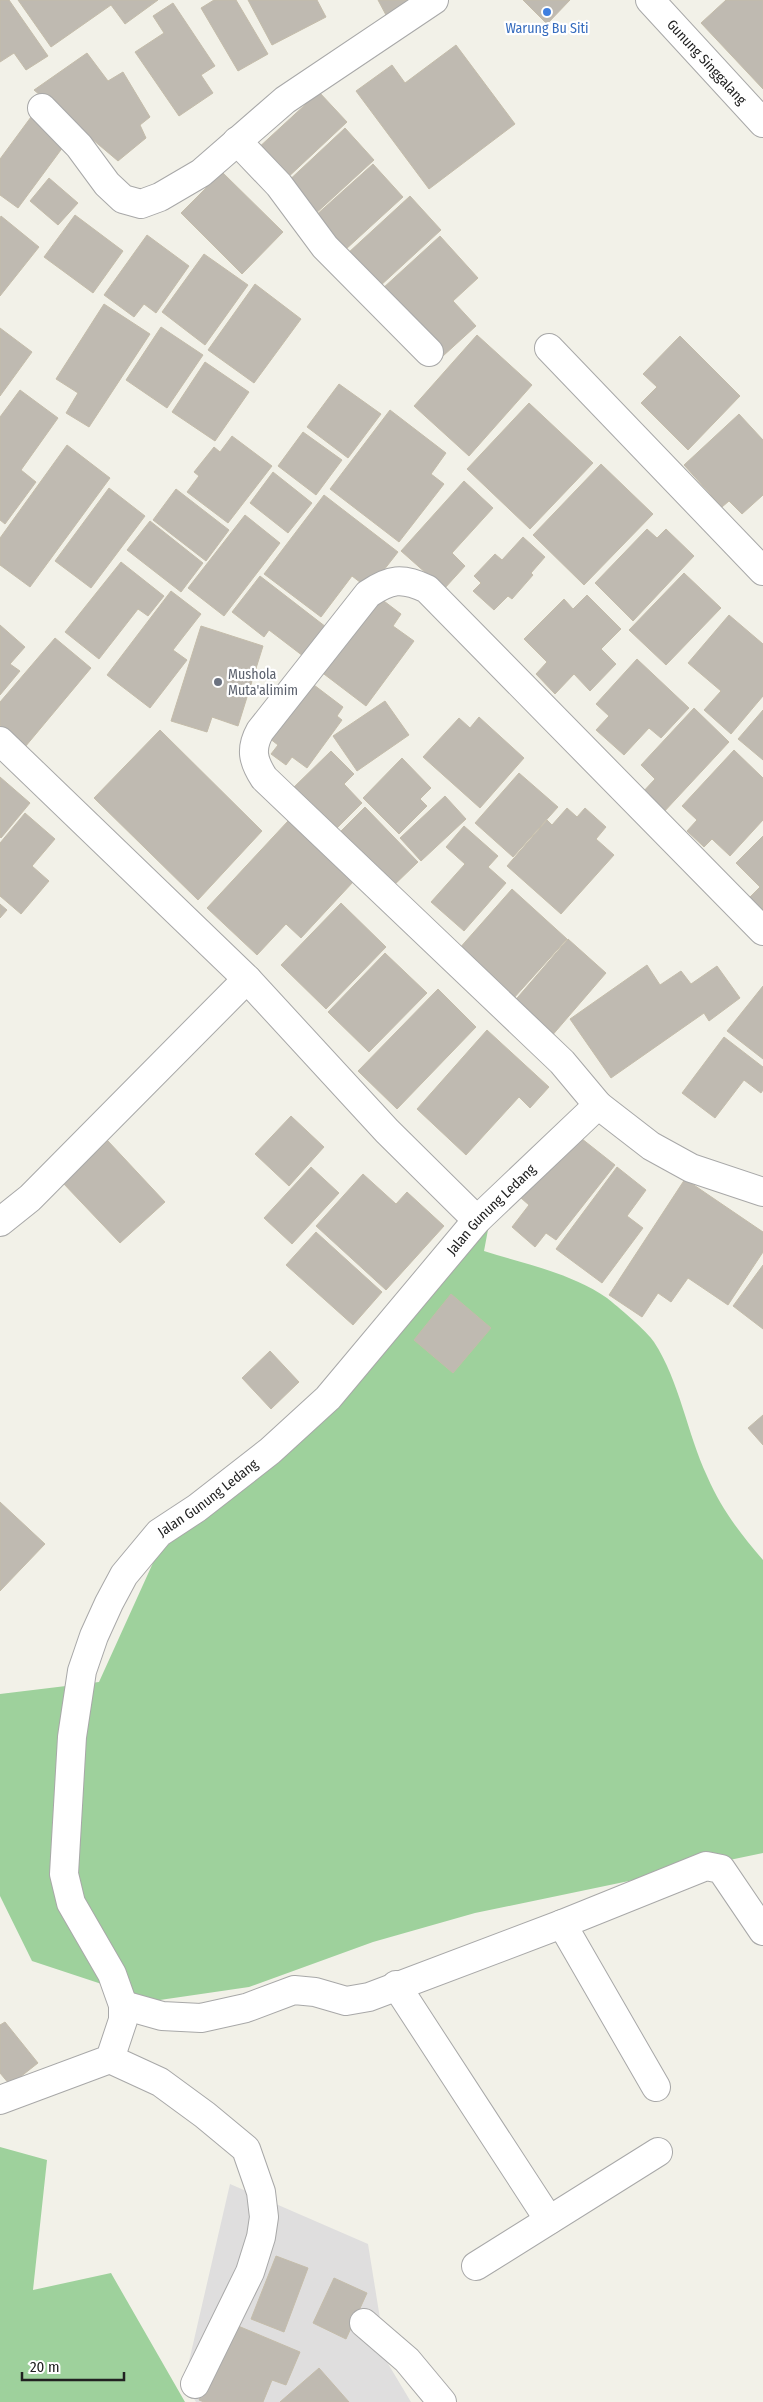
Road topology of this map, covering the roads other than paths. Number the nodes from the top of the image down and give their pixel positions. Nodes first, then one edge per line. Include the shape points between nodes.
1 (434, 0) edge
2 (650, 0) edge
3 (42, 108) dead end
4 (763, 123) edge
5 (237, 141) junction
6 (549, 348) dead end
7 (429, 352) dead end
8 (763, 570) edge
9 (0, 741) edge
10 (763, 931) edge
11 (247, 979) junction
12 (598, 1104) junction
13 (763, 1192) edge
14 (477, 1220) junction
15 (0, 1222) edge
16 (562, 1924) junction
17 (763, 1931) edge
18 (396, 1985) junction
19 (123, 2005) junction
20 (110, 2059) junction
21 (656, 2087) dead end
22 (0, 2100) edge
23 (658, 2152) dead end
24 (549, 2220) junction
25 (476, 2266) dead end
26 (364, 2323) dead end
27 (195, 2384) dead end
28 (442, 2402) edge

1 - 5 street via 285,100
2 - 4 street, Gunung Singgalang
3 - 5 street via 79,146 107,184 123,199 141,204 160,197 201,173
5 - 7 street via 279,185 325,247
6 - 8 street
9 - 11 street
10 - 12 street via 426,589 410,581 395,581 368,594 260,730 254,742 255,763 264,778 562,1062
11 - 14 street via 387,1131
11 - 15 street via 30,1198
12 - 13 street via 651,1146 691,1168
12 - 14 street, Jalan Gunung Ledang
14 - 19 street, Jalan Gunung Ledang via 328,1398 270,1451 198,1508 159,1533 124,1575 94,1636 82,1671 72,1738 64,1874 71,1903 112,1974
16 - 17 street via 711,1866 721,1870
16 - 18 street
16 - 21 street
18 - 19 street via 369,1997 346,2001 294,1990 246,2008 201,2018 162,2016
18 - 24 street
19 - 20 street, Jalan Gunung Ledang via 123,2020
20 - 22 street
20 - 27 street via 160,2082 246,2150 261,2192 264,2216 250,2272
23 - 24 street
24 - 25 street
26 - 28 street via 407,2360

